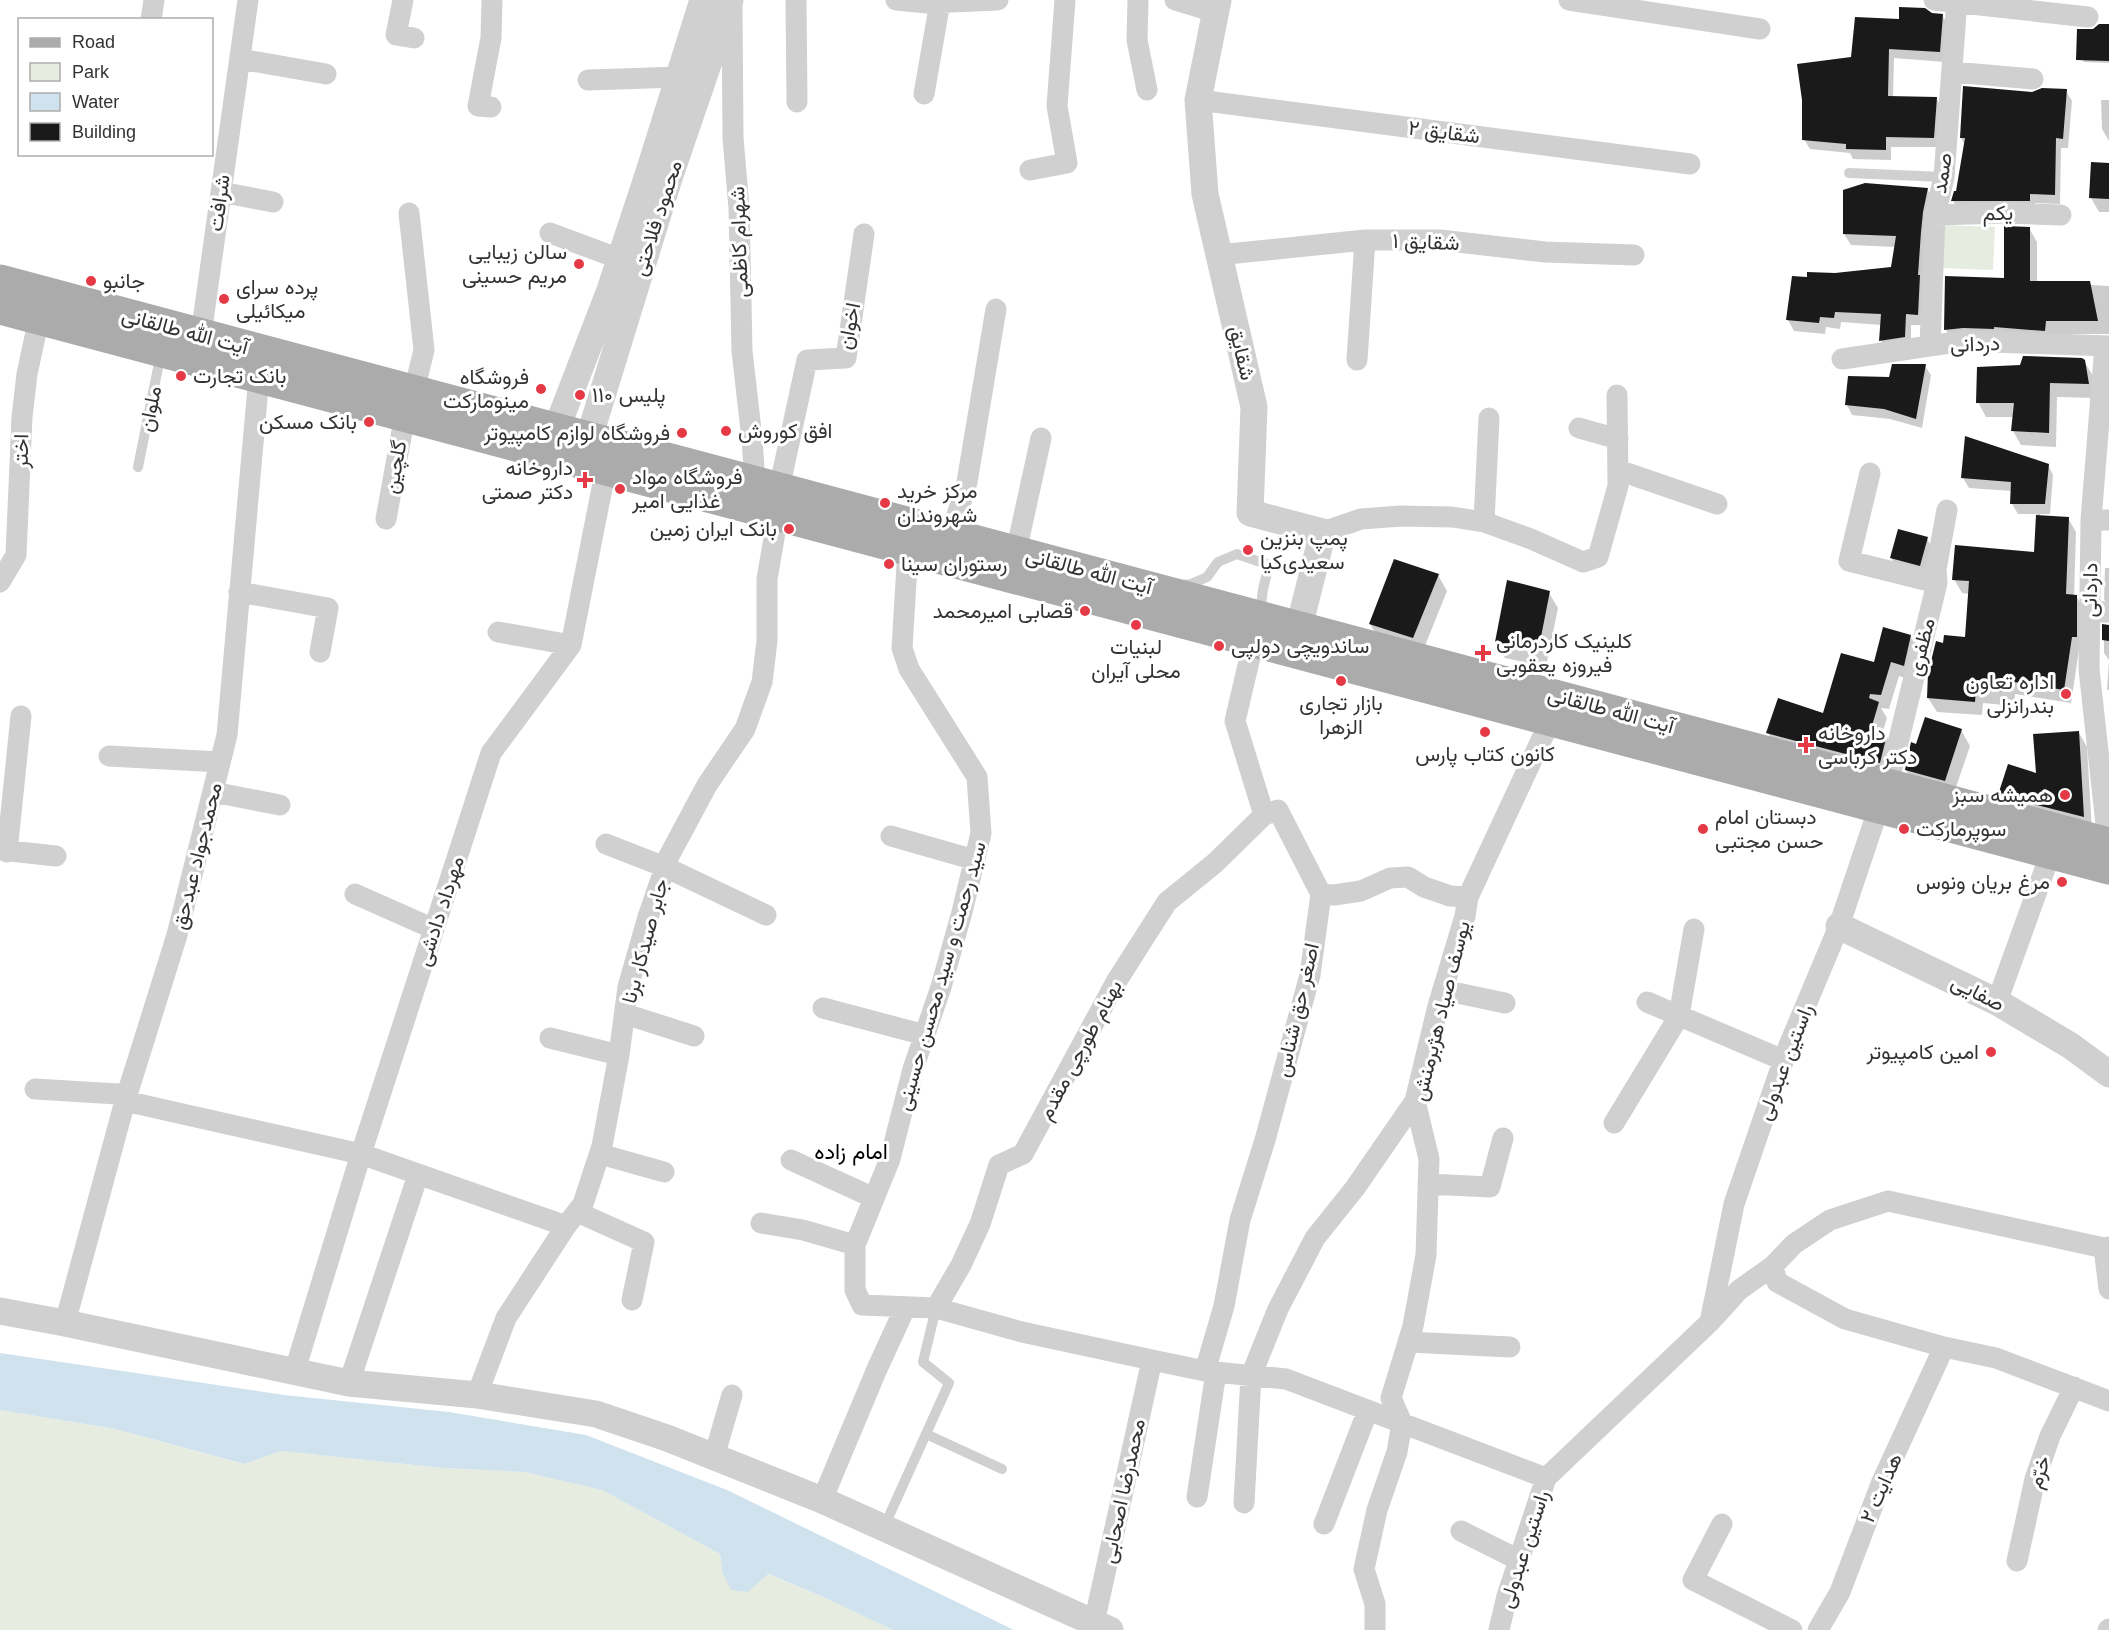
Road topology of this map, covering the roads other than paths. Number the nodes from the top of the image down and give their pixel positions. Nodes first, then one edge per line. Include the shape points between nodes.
1 (154, 0) edge
2 (248, 0) edge
3 (403, 0) edge
4 (492, 0) edge
5 (703, 0) edge
6 (731, 0) edge
7 (796, 0) edge
8 (896, 0) edge
9 (998, 0) edge
10 (1065, 0) edge
11 (1138, 0) edge
12 (1175, 0) edge
13 (1569, 0) edge
14 (1934, 0) edge
15 (1957, 1) edge
16 (940, 2) junction
17 (1216, 6) edge
18 (2088, 17) dead end
19 (151, 18) edge
20 (1760, 29) dead end
21 (414, 38) dead end
22 (240, 60) junction
23 (1953, 72) junction
24 (326, 74) dead end
25 (679, 77) junction
26 (2033, 79) dead end
27 (588, 80) dead end
28 (1147, 90) dead end
29 (924, 94) dead end
30 (1198, 100) junction
31 (797, 102) dead end
32 (491, 107) dead end
33 (1689, 164) dead end
34 (1030, 170) dead end
35 (1849, 173) dead end
36 (659, 176) junction
37 (1944, 177) junction
38 (221, 192) junction
39 (273, 202) dead end
40 (410, 213) dead end
41 (1935, 215) junction
42 (2061, 215) dead end
43 (550, 233) dead end
44 (864, 234) dead end
45 (1365, 240) junction
46 (1218, 255) junction
47 (1634, 255) dead end
48 (620, 259) junction
49 (0, 281) edge
50 (621, 293) junction
51 (0, 308) edge
52 (996, 309) dead end
53 (39, 318) junction
54 (201, 335) junction
55 (1930, 346) junction
56 (2107, 346) edge
57 (161, 350) junction
58 (1842, 359) dead end
59 (1357, 360) dead end
60 (259, 376) junction
61 (1617, 395) dead end
62 (409, 403) junction
63 (1490, 418) dead end
64 (1579, 428) dead end
65 (556, 430) junction
66 (1041, 438) dead end
67 (1618, 439) junction
68 (592, 456) junction
69 (138, 467) dead end
70 (1618, 470) junction
71 (1870, 473) dead end
72 (771, 496) junction
73 (1717, 504) dead end
74 (1947, 510) dead end
75 (386, 519) dead end
76 (2100, 520) edge
77 (1484, 522) junction
78 (1323, 532) junction
79 (951, 535) junction
80 (908, 549) junction
81 (1016, 552) junction
82 (0, 582) edge
83 (1937, 583) junction
84 (1160, 590) junction
85 (239, 592) junction
86 (2099, 611) edge
87 (1257, 629) junction
88 (498, 632) dead end
89 (1297, 639) junction
90 (571, 645) junction
91 (320, 652) dead end
92 (21, 716) dead end
93 (1551, 719) junction
94 (109, 756) dead end
95 (220, 762) junction
96 (213, 792) junction
97 (1883, 795) junction
98 (280, 805) dead end
99 (1264, 815) junction
100 (2109, 833) edge
101 (891, 836) dead end
102 (606, 844) dead end
103 (2109, 844) edge
104 (4, 851) edge
105 (2051, 852) junction
106 (56, 856) dead end
107 (975, 860) junction
108 (665, 867) junction
109 (2109, 868) edge
110 (355, 894) dead end
111 (1321, 894) junction
112 (1468, 897) junction
113 (766, 915) dead end
114 (1839, 926) junction
115 (434, 929) junction
116 (1694, 929) dead end
117 (1443, 990) junction
118 (1647, 1002) dead end
119 (1997, 1002) junction
120 (1505, 1003) dead end
121 (823, 1008) dead end
122 (625, 1014) junction
123 (1679, 1016) junction
124 (925, 1035) junction
125 (694, 1036) dead end
126 (550, 1038) dead end
127 (619, 1055) junction
128 (1784, 1060) junction
129 (2109, 1074) edge
130 (35, 1089) dead end
131 (127, 1097) junction
132 (1415, 1101) junction
133 (1614, 1123) dead end
134 (1503, 1138) dead end
135 (361, 1154) junction
136 (600, 1154) junction
137 (791, 1160) dead end
138 (664, 1172) dead end
139 (418, 1175) junction
140 (1428, 1184) junction
141 (874, 1198) junction
142 (571, 1219) junction
143 (761, 1223) dead end
144 (855, 1245) junction
145 (2107, 1248) edge
146 (1773, 1266) junction
147 (2109, 1289) edge
148 (632, 1300) dead end
149 (905, 1308) junction
150 (936, 1308) junction
151 (0, 1311) edge
152 (1710, 1322) junction
153 (65, 1323) junction
154 (1408, 1342) junction
155 (1510, 1347) dead end
156 (1944, 1347) junction
157 (1152, 1360) junction
158 (295, 1370) junction
159 (1210, 1371) junction
160 (1251, 1376) junction
161 (349, 1383) junction
162 (2074, 1387) junction
163 (477, 1395) junction
164 (732, 1395) dead end
165 (2109, 1401) edge
166 (1368, 1410) junction
167 (1402, 1423) junction
168 (926, 1434) junction
169 (714, 1457) junction
170 (1002, 1469) dead end
171 (1546, 1478) junction
172 (1197, 1497) dead end
173 (822, 1500) junction
174 (1244, 1503) dead end
175 (1324, 1524) dead end
176 (1722, 1524) dead end
177 (884, 1528) junction
178 (1461, 1531) dead end
179 (1519, 1560) junction
180 (2017, 1561) dead end
181 (1102, 1627) edge
182 (1375, 1630) edge
183 (1499, 1630) edge
184 (1792, 1630) edge
185 (1818, 1630) edge

1 - 19 street
2 - 22 street, شرافت
3 - 21 street via 396,35
4 - 32 street via 491,38 478,106
5 - 25 street, محمود فلاحتی
6 - 36 street, محمود فلاحتی
6 - 72 street, شهرام کاظمی via 742,351 752,440
7 - 31 street
8 - 16 street
9 - 16 street
10 - 34 street via 1057,106 1067,163
11 - 28 street via 1137,40
12 - 17 street
13 - 20 street
14 - 15 street
15 - 18 street
15 - 23 street, صمد
16 - 29 street
17 - 30 street, شقایق
22 - 24 street
22 - 38 street, شرافت
23 - 26 street
23 - 37 street, صمد
25 - 27 street
25 - 36 street, محمود فلاحتی
30 - 33 street, شقایق ۲
30 - 46 street, شقایق via 1205,194
35 - 37 lane
36 - 48 street, محمود فلاحتی
36 - 50 street, محمود فلاحتی
37 - 41 street, صمد
38 - 39 street
38 - 54 street, شرافت
40 - 62 street, گلچین via 424,350
41 - 42 street, یکم
41 - 55 street, صمد
43 - 48 street
44 - 72 street, اخوان via 846,358 807,360
45 - 46 street, شقایق ۱
45 - 47 street, شقایق ۱ via 1440,240 1545,252
45 - 59 street
46 - 78 street, شقایق via 1254,407 1250,513
48 - 50 street, محمود فلاحتی
49 - 54 main road, آیت الله طالقانی
50 - 65 street, محمود فلاحتی
50 - 68 street, محمود فلاحتی
51 - 53 main road, آیت الله طالقانی
52 - 79 street via 967,482
53 - 57 main road, آیت الله طالقانی
53 - 82 street, اختر via 22,417 16,555
54 - 62 main road, آیت الله طالقانی
55 - 56 street, دردانی via 1963,341
55 - 58 street, دردانی
56 - 76 street, داردانی
57 - 60 main road, آیت الله طالقانی
57 - 69 lane, ملوان
60 - 62 main road, آیت الله طالقانی
60 - 85 street, محمدجواد عبدحق
61 - 67 street
62 - 65 main road, آیت الله طالقانی
62 - 68 main road, آیت الله طالقانی
62 - 75 street, گلچین
63 - 77 street
64 - 67 street
65 - 68 main road, آیت الله طالقانی
66 - 81 street
67 - 70 street
68 - 72 main road, آیت الله طالقانی
68 - 90 street, مهرداد دادشی
70 - 73 street
70 - 77 street via 1618,486 1599,557 1583,562
71 - 83 street via 1849,561
72 - 79 main road, آیت الله طالقانی
72 - 80 main road, آیت الله طالقانی
72 - 108 street, جابر صیدکار برنا via 767,641 762,682 745,729 707,785
74 - 83 street, مظفری
76 - 86 street, داردانی
77 - 78 street via 1401,516 1361,519
78 - 89 street
79 - 81 main road, آیت الله طالقانی
80 - 87 main road, آیت الله طالقانی
80 - 107 street, سید رحمت و سید محسن حسینی via 902,648 909,669 977,777 981,833
81 - 84 main road, آیت الله طالقانی
83 - 97 street, مظفری
84 - 87 main road, آیت الله طالقانی
84 - 87 lane via 1207,577 1218,562 1237,554 1269,565
85 - 91 street via 328,608
85 - 95 street, محمدجواد عبدحق via 227,735
86 - 100 street, داردانی via 2088,669
87 - 89 main road, آیت الله طالقانی
87 - 99 street via 1235,721
88 - 90 street
89 - 93 main road, آیت الله طالقانی
89 - 97 main road, آیت الله طالقانی
90 - 115 street, مهرداد دادشی via 491,753
92 - 104 street
93 - 97 main road, آیت الله طالقانی
93 - 112 street, یوسف صیاد هژبرمنش
94 - 95 street
95 - 96 street, محمدجواد عبدحق
96 - 98 street
96 - 131 street, محمدجواد عبدحق via 177,935
97 - 103 main road, آیت الله طالقانی
97 - 105 main road, آیت الله طالقانی
97 - 114 street, راستین عبدولی
99 - 111 street via 1278,810
99 - 150 street, بهنام طورچی مقدم via 1167,902 1116,982 1023,1154 999,1165 980,1224
101 - 107 street
102 - 108 street
104 - 106 street
105 - 109 main road, آیت الله طالقانی
105 - 119 street
107 - 124 street, سید رحمت و سید محسن حسینی
108 - 113 street
108 - 122 street, جابر صیدکار برنا via 628,987
110 - 115 street
111 - 112 street via 1361,891 1390,878 1408,877 1450,896
111 - 159 street, اصغر حق شناس via 1310,975 1240,1220
112 - 117 street, یوسف صیاد هژبرمنش
114 - 119 street, صفایی
114 - 128 street, راستین عبدولی
115 - 135 street, مهرداد دادشی
116 - 123 street
117 - 120 street
117 - 132 street, یوسف صیاد هژبرمنش
118 - 123 street
119 - 129 street, صفایی
121 - 124 street
122 - 125 street
122 - 127 street, جابر صیدکار برنا
123 - 128 street
123 - 133 street
124 - 141 street, سید رحمت و سید محسن حسینی via 890,1159
126 - 127 street
127 - 136 street, جابر صیدکار برنا
128 - 152 street, راستین عبدولی via 1734,1204
130 - 131 street
131 - 135 street
131 - 153 street, محمدجواد عبدحق
132 - 140 street, یوسف صیاد هژبرمنش via 1429,1159
132 - 160 street via 1315,1239 1278,1309
134 - 140 street via 1490,1187
135 - 139 street
135 - 158 street, مهرداد دادشی
136 - 138 street
136 - 142 street, جابر صیدکار برنا via 584,1204
137 - 141 street
139 - 142 street
139 - 161 street
140 - 154 street, یوسف صیاد هژبرمنش via 1426,1255
141 - 144 street, سید رحمت و سید محسن حسینی
142 - 148 street via 644,1242
142 - 163 street, جابر صیدکار برنا via 506,1318
143 - 144 street
144 - 149 street, سید رحمت و سید محسن حسینی via 855,1290 862,1305
145 - 146 street, راستین عبدولی via 1888,1202 1830,1220 1794,1244
145 - 147 street
146 - 152 street, راستین عبدولی via 1739,1290
146 - 156 street via 1777,1282 1845,1319
149 - 150 street, سید رحمت و سید محسن حسینی
149 - 173 street
150 - 157 street, سید رحمت و سید محسن حسینی via 1022,1332
150 - 168 lane via 923,1362 949,1383
151 - 153 street
152 - 171 street, راستین عبدولی
153 - 158 street
154 - 155 street
154 - 167 street, یوسف صیاد هژبرمنش via 1391,1398
156 - 162 street via 1996,1358
156 - 185 street, هدایت ۲ via 1881,1484 1840,1592
157 - 159 street, سید رحمت و سید محسن حسینی
157 - 181 street, محمدرضا اصحابی
158 - 161 street
159 - 160 street, سید رحمت و سید محسن حسینی
159 - 172 street, اصغر حق شناس
160 - 166 street, سید رحمت و سید محسن حسینی via 1286,1379
160 - 174 street
161 - 163 street
162 - 165 street
162 - 180 street, خرّم via 2035,1479
163 - 169 street via 596,1414
164 - 169 street
166 - 167 street, سید رحمت و سید محسن حسینی
166 - 175 street
167 - 171 street, سید رحمت و سید محسن حسینی
167 - 182 street via 1364,1569 1375,1604
168 - 170 lane
168 - 177 lane
169 - 173 street
171 - 179 street, راستین عبدولی
173 - 177 street
176 - 184 street via 1693,1580
177 - 181 street
178 - 179 street
179 - 183 street, راستین عبدولی

